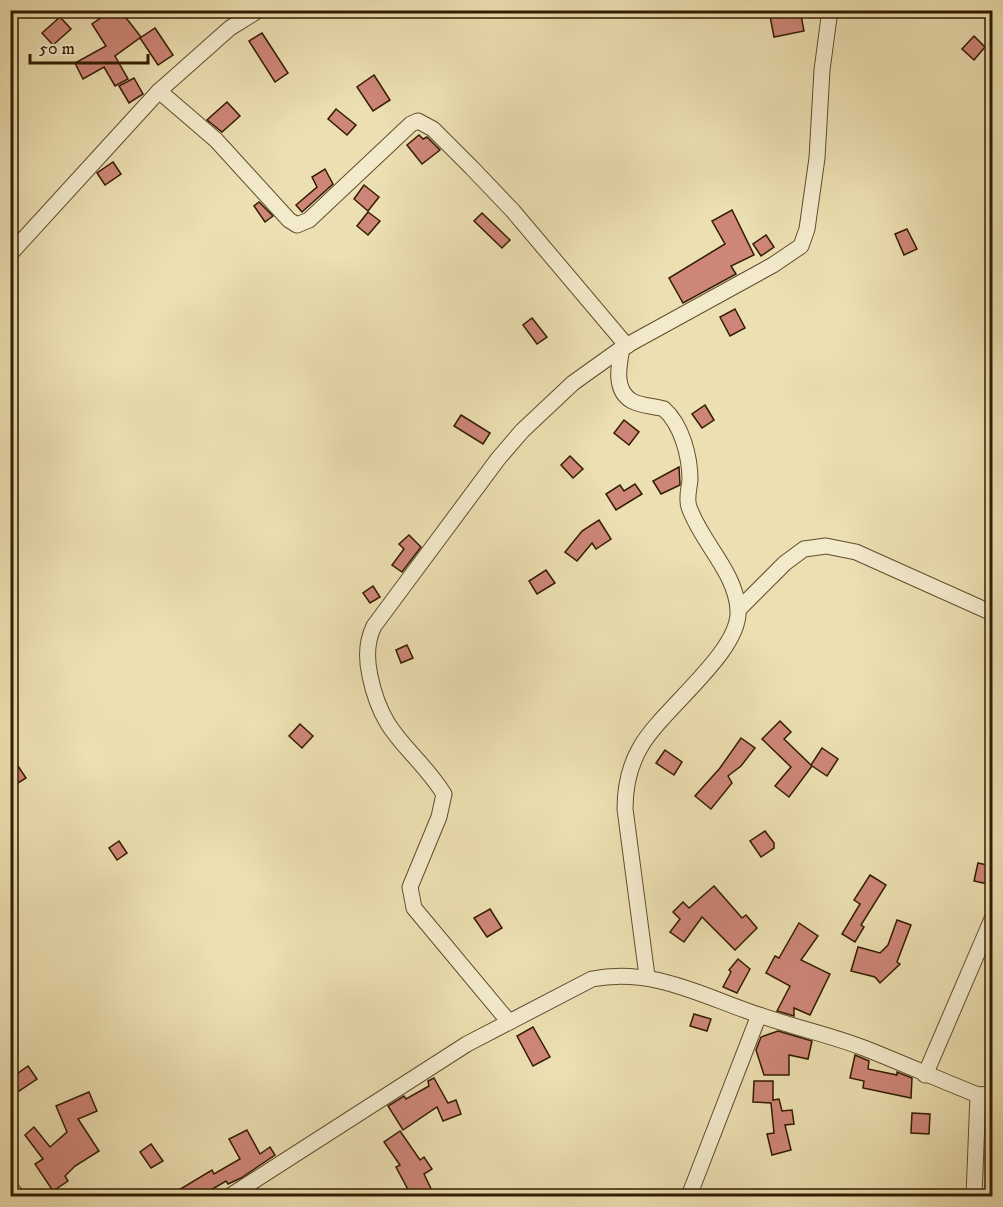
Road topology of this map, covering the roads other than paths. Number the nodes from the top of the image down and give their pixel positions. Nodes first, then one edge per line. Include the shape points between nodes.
1 (260, 10) edge
2 (830, 10) edge
3 (159, 91) junction
4 (10, 254) edge
5 (624, 347) junction
6 (738, 610) junction
7 (993, 613) edge
8 (993, 919) edge
9 (647, 976) junction
10 (759, 1015) junction
11 (509, 1022) junction
12 (925, 1074) junction
13 (986, 1094) edge
14 (10, 1187) edge
15 (17, 1197) edge
16 (230, 1197) edge
17 (688, 1197) edge
18 (974, 1197) edge

1 - 3 street via 230,28
2 - 5 street via 817,158 801,246
3 - 4 street
3 - 5 street via 216,140 297,225 309,220 411,124 424,123 513,211
5 - 6 street via 619,364 621,389 632,401 664,409 680,433 688,465 688,505 729,581
5 - 11 street via 573,384 522,431 368,637 369,672 383,718 404,749 444,794 439,817 410,887 414,908
6 - 7 street via 784,563 804,549 826,546 856,552
6 - 9 street via 730,638 711,666 653,729 640,748 626,784 625,809
8 - 12 street
9 - 10 street
9 - 11 street via 627,974 592,979
10 - 12 street via 862,1048
10 - 17 street
11 - 16 street via 467,1044
12 - 13 street
13 - 18 street
14 - 15 street

